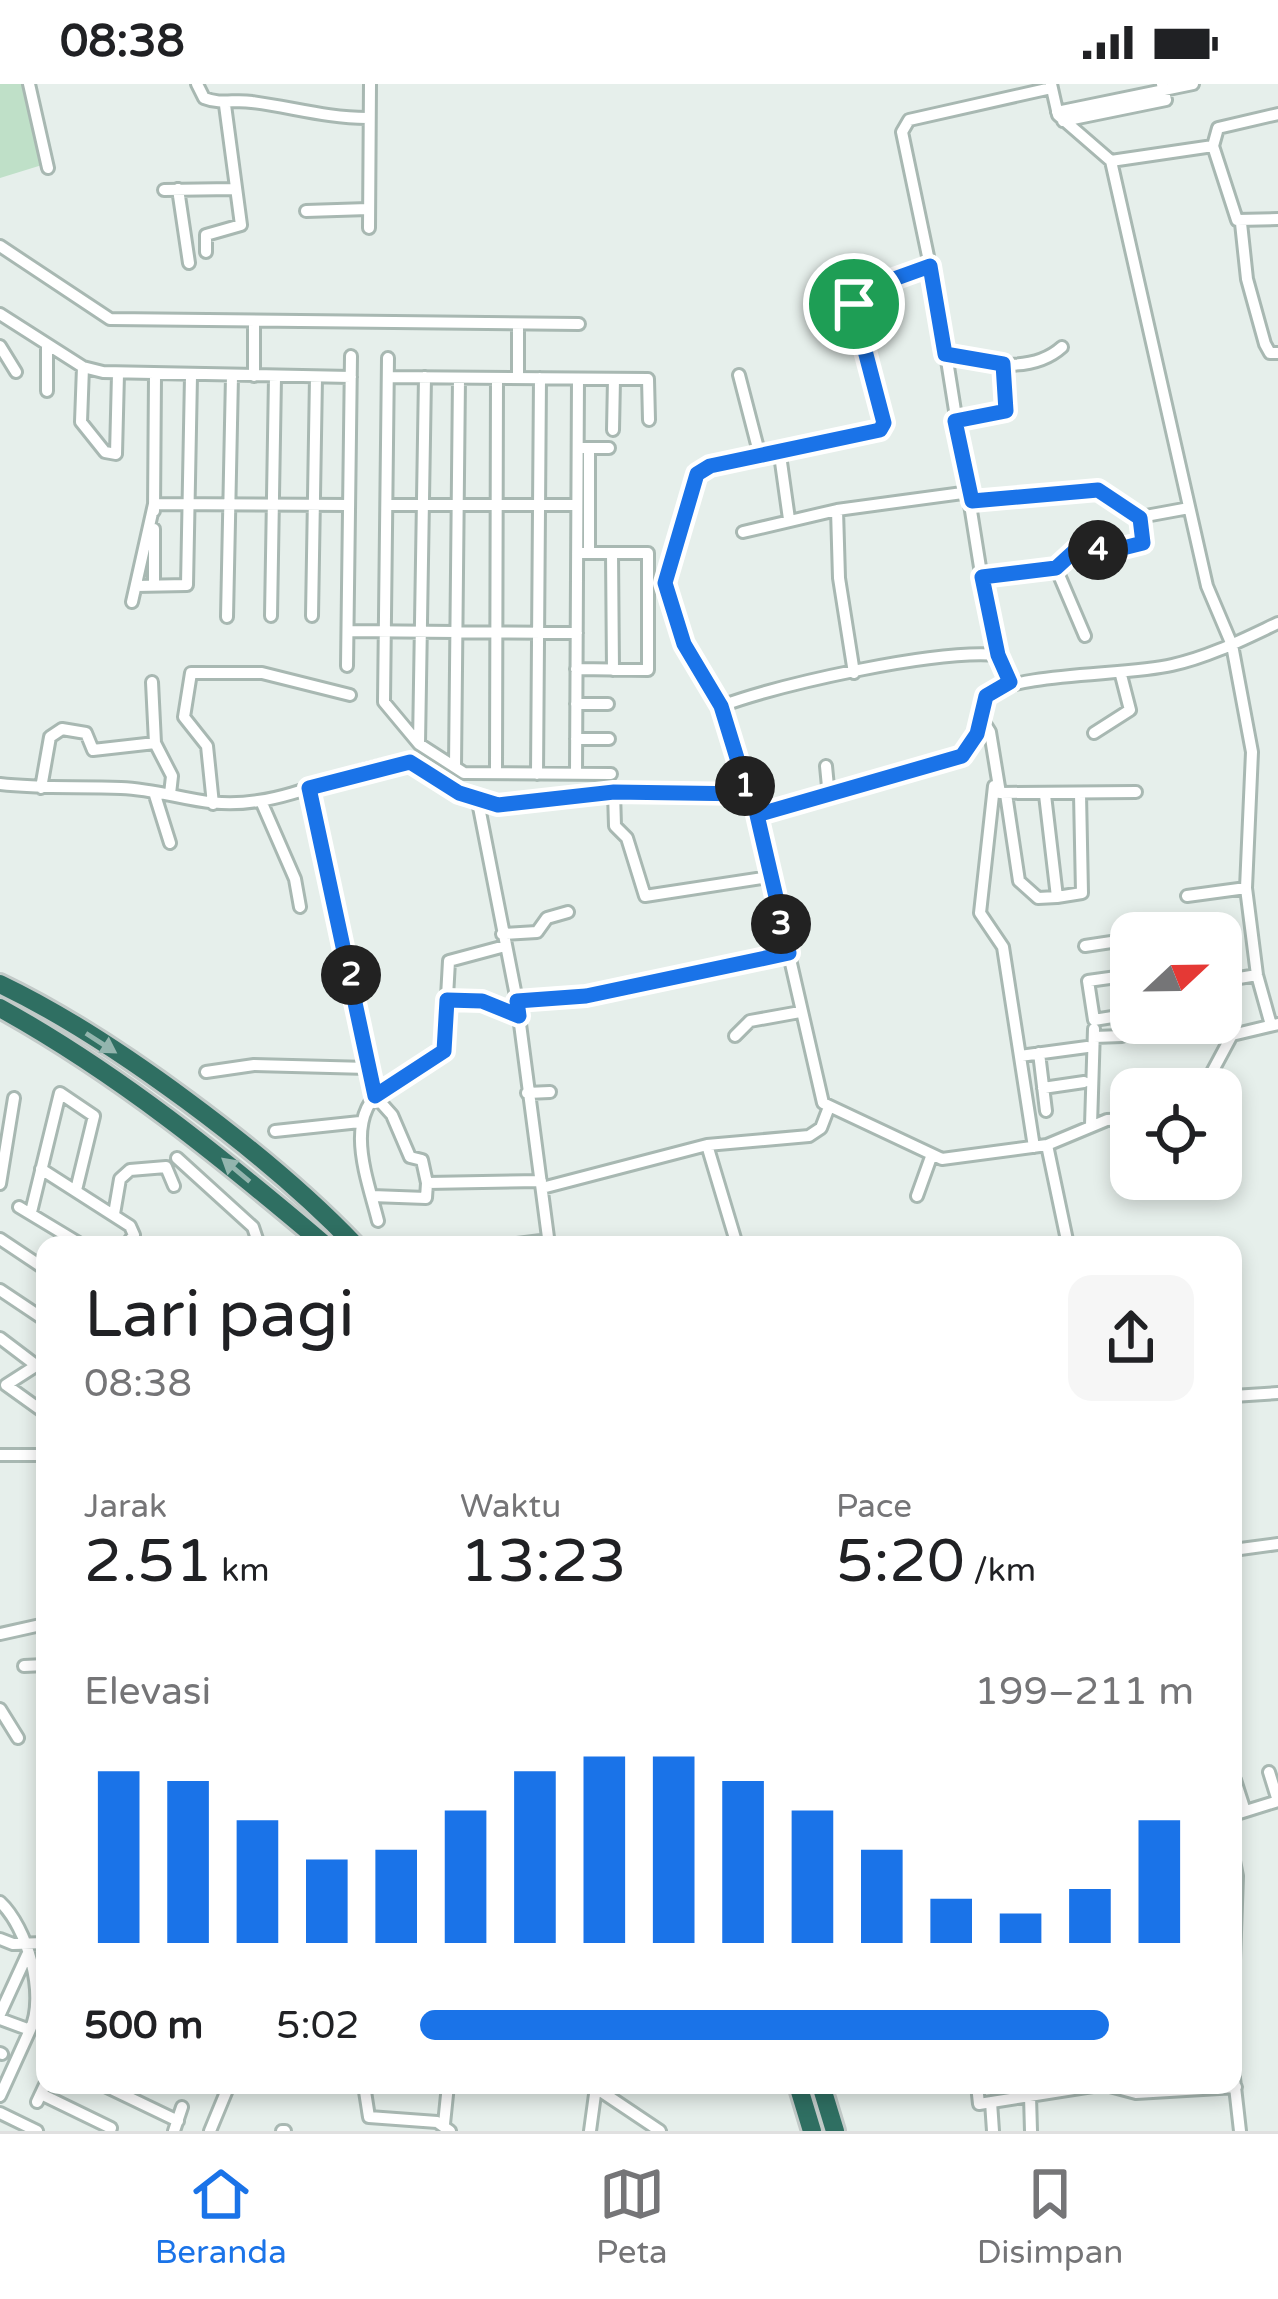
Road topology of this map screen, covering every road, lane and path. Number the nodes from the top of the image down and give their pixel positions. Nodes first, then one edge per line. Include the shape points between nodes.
1 (29, 84) edge
2 (197, 84) edge
3 (370, 84) edge
4 (1192, 84) edge
5 (1051, 86) edge
6 (1163, 87) edge
7 (225, 105) junction
8 (1278, 114) edge
9 (1060, 116) junction
10 (367, 118) junction
11 (1213, 146) junction
12 (1111, 161) junction
13 (48, 168) dead end
14 (233, 189) junction
15 (368, 209) junction
16 (306, 211) dead end
17 (1278, 219) edge
18 (1240, 223) junction
19 (369, 228) dead end
20 (0, 247) edge
21 (206, 252) dead end
22 (189, 262) dead end
23 (930, 266) junction
24 (0, 314) edge
25 (254, 322) junction
26 (518, 324) junction
27 (579, 324) dead end
28 (47, 344) junction
29 (0, 346) edge
30 (1062, 347) dead end
31 (1278, 353) edge
32 (945, 354) junction
33 (351, 356) dead end
34 (388, 358) dead end
35 (1003, 364) junction
36 (83, 367) junction
37 (16, 372) dead end
38 (118, 374) junction
39 (739, 375) dead end
40 (155, 376) junction
41 (191, 376) junction
42 (232, 376) junction
43 (254, 376) junction
44 (275, 376) junction
45 (316, 377) junction
46 (351, 377) junction
47 (388, 377) junction
48 (425, 377) junction
49 (459, 378) junction
50 (497, 378) junction
51 (518, 378) junction
52 (540, 378) junction
53 (578, 379) junction
54 (614, 379) junction
55 (47, 391) dead end
56 (649, 420) dead end
57 (955, 421) junction
58 (613, 430) dead end
59 (584, 448) junction
60 (610, 448) dead end
61 (780, 455) junction
62 (760, 456) junction
63 (971, 497) junction
64 (154, 504) junction
65 (189, 504) junction
66 (230, 504) junction
67 (273, 504) junction
68 (314, 504) junction
69 (350, 505) junction
70 (386, 505) junction
71 (423, 505) junction
72 (458, 505) junction
73 (497, 505) junction
74 (539, 505) junction
75 (578, 505) junction
76 (1189, 508) junction
77 (837, 510) junction
78 (1140, 518) junction
79 (789, 519) junction
80 (743, 532) dead end
81 (583, 553) junction
82 (612, 553) junction
83 (1056, 568) junction
84 (982, 577) junction
85 (154, 585) junction
86 (136, 586) junction
87 (132, 602) dead end
88 (271, 616) dead end
89 (312, 616) dead end
90 (227, 617) dead end
91 (1278, 622) edge
92 (348, 631) junction
93 (385, 631) junction
94 (421, 632) junction
95 (457, 632) junction
96 (496, 632) junction
97 (538, 633) junction
98 (577, 633) junction
99 (1085, 636) dead end
100 (1232, 645) junction
101 (998, 655) junction
102 (347, 666) dead end
103 (576, 670) junction
104 (613, 670) junction
105 (854, 673) junction
106 (1121, 675) junction
107 (152, 682) dead end
108 (1010, 682) junction
109 (350, 695) dead end
110 (576, 704) junction
111 (608, 704) dead end
112 (721, 706) junction
113 (980, 716) junction
114 (1094, 733) dead end
115 (576, 739) junction
116 (609, 739) dead end
117 (155, 743) junction
118 (419, 743) junction
119 (826, 766) dead end
120 (455, 767) junction
121 (496, 773) junction
122 (537, 774) junction
123 (576, 774) junction
124 (611, 774) dead end
125 (0, 784) edge
126 (994, 786) junction
127 (41, 788) junction
128 (309, 788) junction
129 (154, 792) junction
130 (614, 792) junction
131 (1136, 792) dead end
132 (170, 794) junction
133 (748, 794) junction
134 (1006, 794) junction
135 (1080, 794) junction
136 (1045, 795) junction
137 (829, 797) junction
138 (261, 801) junction
139 (478, 802) junction
140 (214, 804) junction
141 (757, 815) junction
142 (170, 843) dead end
143 (769, 877) junction
144 (1246, 888) junction
145 (1057, 896) junction
146 (1187, 896) dead end
147 (300, 907) dead end
148 (568, 912) dead end
149 (504, 940) junction
150 (1110, 942) edge
151 (1085, 946) dead end
152 (789, 953) junction
153 (1258, 975) junction
154 (1110, 978) edge
155 (1242, 978) edge
156 (0, 984) edge
157 (447, 1000) junction
158 (517, 1001) junction
159 (0, 1008) edge
160 (800, 1012) junction
161 (519, 1016) junction
162 (1110, 1017) edge
163 (1274, 1025) edge
164 (735, 1036) dead end
165 (1110, 1037) edge
166 (1092, 1038) junction
167 (1039, 1054) junction
168 (1020, 1056) junction
169 (368, 1068) junction
170 (1214, 1068) edge
171 (206, 1072) dead end
172 (1084, 1082) dead end
173 (1043, 1088) junction
174 (550, 1092) dead end
175 (527, 1093) junction
176 (375, 1096) junction
177 (14, 1098) dead end
178 (829, 1107) junction
179 (1046, 1111) dead end
180 (360, 1122) junction
181 (1110, 1122) edge
182 (1091, 1125) junction
183 (275, 1131) dead end
184 (707, 1144) junction
185 (1041, 1146) junction
186 (931, 1156) junction
187 (177, 1158) dead end
188 (41, 1169) junction
189 (0, 1184) edge
190 (427, 1184) junction
191 (541, 1185) junction
192 (174, 1186) dead end
193 (76, 1190) junction
194 (372, 1196) junction
195 (916, 1196) dead end
196 (114, 1214) junction
197 (378, 1221) dead end
198 (67, 1236) edge
199 (130, 1236) edge
200 (256, 1236) edge
201 (314, 1236) edge
202 (344, 1236) edge
203 (548, 1236) edge
204 (734, 1236) edge
205 (1066, 1236) edge
206 (0, 1239) edge
207 (36, 1263) edge
208 (0, 1290) edge
209 (36, 1314) edge
210 (0, 1338) edge
211 (36, 1360) edge
212 (36, 1366) edge
213 (1278, 1394) edge
214 (1242, 1396) edge
215 (36, 1405) edge
216 (0, 1455) edge
217 (36, 1455) edge
218 (1278, 1544) edge
219 (1242, 1549) edge
220 (36, 1626) edge
221 (0, 1634) edge
222 (36, 1665) edge
223 (24, 1666) dead end
224 (0, 1709) edge
225 (18, 1738) dead end
226 (1269, 1772) dead end
227 (1278, 1801) edge
228 (1242, 1812) edge
229 (0, 1902) edge
230 (0, 1939) edge
231 (36, 1946) edge
232 (24, 1950) junction
233 (36, 1965) edge
234 (0, 1979) edge
235 (14, 1985) junction
236 (36, 2016) edge
237 (0, 2017) edge
238 (30, 2030) junction
239 (43, 2094) edge
240 (119, 2094) edge
241 (225, 2094) edge
242 (365, 2094) edge
243 (448, 2094) edge
244 (595, 2094) edge
245 (608, 2094) edge
246 (801, 2094) edge
247 (824, 2094) edge
248 (978, 2094) edge
249 (1043, 2094) edge
250 (1237, 2094) edge
251 (0, 2096) edge
252 (1030, 2096) junction
253 (991, 2102) junction
254 (182, 2107) dead end
255 (0, 2113) edge
256 (366, 2113) junction
257 (176, 2126) edge
258 (447, 2127) edge
259 (113, 2130) edge
260 (37, 2131) edge
261 (210, 2131) edge
262 (363, 2131) edge
263 (590, 2131) edge
264 (661, 2131) edge
265 (812, 2131) edge
266 (835, 2131) edge
267 (993, 2131) edge
268 (1031, 2131) edge
269 (1240, 2131) edge

1 - 13 street
2 - 7 street via 204,98
3 - 10 street
4 - 6 street
5 - 9 street
5 - 23 street via 904,124
6 - 9 street via 1166,100
7 - 10 street via 250,101
7 - 14 street
8 - 11 street via 1218,128
9 - 12 street
10 - 15 street
11 - 12 street
11 - 18 street
12 - 76 street
14 - 21 street via 240,227 206,235
14 - 22 street via 171,189
15 - 16 street
15 - 19 street
17 - 18 street
18 - 31 street via 1264,344
20 - 25 street via 110,319
23 - 32 street
23 - 61 street via 855,293 880,430
24 - 28 street
25 - 26 street
25 - 43 street
26 - 27 street
26 - 51 street
28 - 36 street
28 - 55 street
29 - 37 street
30 - 35 street
32 - 35 street
32 - 57 street
33 - 46 street
34 - 47 street
35 - 57 street via 1006,411
36 - 38 street
36 - 38 street via 81,422 116,454
38 - 40 street
39 - 62 street
40 - 41 street
40 - 64 street
41 - 42 street
41 - 65 street
42 - 43 street
42 - 66 street
43 - 44 street
44 - 45 street
44 - 67 street
45 - 46 street
45 - 68 street
46 - 69 street
47 - 48 street
47 - 70 street
48 - 49 street
48 - 71 street
49 - 50 street
49 - 72 street
50 - 51 street
50 - 73 street
51 - 52 street
52 - 53 street
52 - 74 street
53 - 54 street
53 - 59 street
54 - 56 street via 648,380
54 - 58 street
57 - 63 street
59 - 60 street
59 - 75 street
59 - 81 street
61 - 62 street
61 - 79 street
62 - 112 street via 697,474 665,569 684,644
63 - 77 street
63 - 78 street via 1098,490
63 - 84 street
64 - 65 street
64 - 85 street
64 - 86 street
65 - 66 street
65 - 85 street via 188,585
66 - 67 street
66 - 90 street
67 - 68 street
67 - 88 street
68 - 69 street
68 - 89 street
69 - 92 street
70 - 71 street
70 - 93 street
71 - 72 street
71 - 94 street
72 - 73 street
72 - 95 street
73 - 74 street
73 - 96 street
74 - 75 street
74 - 97 street
75 - 81 street
76 - 78 street
76 - 100 street via 1207,586
77 - 79 street
77 - 105 street
78 - 83 street via 1143,543 1107,552 1080,546
79 - 80 street
81 - 82 street
81 - 98 street
82 - 104 street
82 - 104 street via 648,553 648,670
83 - 84 street
83 - 99 street
84 - 101 street
85 - 86 street
86 - 87 street
91 - 100 street
92 - 93 street
92 - 102 street
93 - 94 street
93 - 118 street via 384,702
94 - 95 street
94 - 118 street
95 - 96 street
95 - 120 street
96 - 97 street
96 - 121 street
97 - 98 street
97 - 122 street
98 - 103 street
100 - 106 street
100 - 144 street via 1252,752
101 - 105 street via 952,654
101 - 108 street
103 - 104 street
103 - 110 street
105 - 112 street
106 - 108 street
106 - 114 street via 1130,710
107 - 117 street
108 - 113 street via 986,696
109 - 140 street via 262,673 191,673 184,717 207,746
110 - 111 street
110 - 115 street
112 - 133 street
113 - 126 street via 990,732
113 - 137 street via 962,756
115 - 116 street
115 - 123 street
117 - 127 street via 93,750 86,733 62,729 50,737
117 - 132 street via 172,776
118 - 120 street
119 - 137 street
120 - 121 street
121 - 122 street
122 - 123 street
123 - 124 street
125 - 127 street
126 - 134 street
126 - 168 street via 980,913 1003,947
127 - 129 street
128 - 138 street
128 - 139 street via 410,762
128 - 169 street
129 - 132 street
129 - 142 street
130 - 133 street
130 - 139 street via 547,803
130 - 143 street via 615,826 627,838 645,896
131 - 135 street
132 - 140 street
133 - 141 street
134 - 136 street
134 - 145 street via 1019,881 1038,898
135 - 136 street
135 - 145 street via 1082,893
136 - 145 street
137 - 141 street
138 - 140 street
138 - 147 street
139 - 149 street
141 - 143 street
143 - 152 street
144 - 146 street
144 - 153 street
148 - 149 street
149 - 157 street via 454,955
149 - 158 street
150 - 151 street
152 - 158 street via 586,996
152 - 160 street
153 - 155 street
153 - 163 street
154 - 162 street via 1088,982 1094,1020
156 -> 202 highway via 105,1045 206,1118
157 - 161 street via 482,1001
157 - 176 street via 444,1051
158 - 161 street
201 -> 159 highway via 94,1062
160 - 164 street via 750,1021
160 - 178 street via 818,1093
161 - 175 street
163 - 170 street via 1232,1035
165 - 166 street
166 - 167 street
166 - 182 street
167 - 168 street
167 - 173 street
168 - 185 street
169 - 171 street
169 - 176 street
172 - 173 street
173 - 179 street
174 - 175 street
175 - 191 street
176 - 180 street
176 - 190 street via 410,1157 422,1160
177 - 189 street
178 - 184 street via 809,1136
178 - 186 street
180 - 183 street
180 - 194 street
181 - 182 street
182 - 185 street
184 - 191 street
184 - 204 street
185 - 186 street via 966,1159
185 - 205 street
186 - 195 street
187 - 200 street
188 - 193 street
188 - 193 street via 60,1093 94,1115
188 - 198 street via 25,1210
190 - 191 street
190 - 194 street via 426,1198
191 - 203 street
192 - 196 street via 166,1167 130,1170 120,1179
193 - 196 street
194 - 197 street
196 - 199 street via 133,1230
206 - 207 street
208 - 209 street
210 - 211 street
212 - 215 street via 6,1385
213 - 214 street
216 - 217 street
218 - 219 street
220 - 221 street
222 - 223 street
224 - 225 street
226 - 227 street
227 - 228 street
229 - 232 street
230 - 232 street
231 - 232 street
232 - 233 street
232 - 235 street
234 - 235 street
235 - 237 street
236 - 238 street
237 - 238 street
238 - 251 street
239 - 259 street
240 - 257 street
241 - 261 street
242 - 256 street
243 - 258 street
244 - 263 street
245 - 264 street
246 - 265 highway
247 - 266 highway
248 - 253 street via 979,2104
249 - 252 street
250 - 269 street
252 - 253 street
252 - 268 street
253 - 267 street
254 - 257 street
255 - 260 street
256 - 258 street
256 - 262 street

